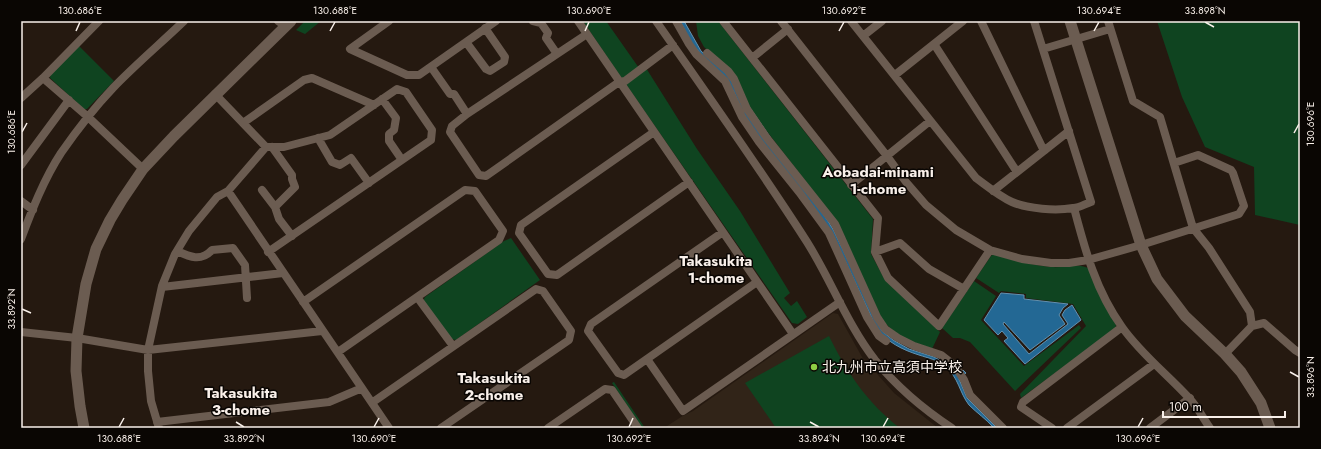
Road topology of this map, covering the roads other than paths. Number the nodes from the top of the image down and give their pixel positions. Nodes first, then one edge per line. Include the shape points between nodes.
1 (99, 21) edge
2 (184, 21) edge
3 (389, 21) edge
4 (496, 21) edge
5 (533, 21) edge
6 (578, 21) edge
7 (656, 21) edge
8 (676, 21) edge
9 (723, 21) edge
10 (781, 21) edge
11 (851, 21) edge
12 (882, 21) edge
13 (963, 21) edge
14 (981, 21) edge
15 (1034, 21) edge
16 (1070, 21) edge
17 (284, 23) edge
18 (1109, 25) edge
19 (485, 28) junction
20 (788, 29) junction
21 (587, 34) junction
22 (863, 36) junction
23 (1076, 39) junction
24 (466, 42) junction
25 (934, 44) junction
26 (673, 45) junction
27 (1043, 49) junction
28 (707, 53) dead end
29 (557, 54) junction
30 (752, 58) junction
31 (431, 67) junction
32 (895, 75) junction
33 (43, 78) junction
34 (619, 82) junction
35 (215, 94) junction
36 (21, 98) edge
37 (382, 99) junction
38 (69, 100) junction
39 (374, 105) junction
40 (468, 114) junction
41 (88, 117) junction
42 (930, 121) junction
43 (243, 123) junction
44 (1069, 131) junction
45 (654, 132) junction
46 (318, 138) junction
47 (269, 147) junction
48 (1044, 151) junction
49 (887, 156) junction
50 (402, 160) junction
51 (1174, 163) junction
52 (21, 165) edge
53 (143, 169) junction
54 (1017, 172) junction
55 (689, 182) junction
56 (369, 183) junction
57 (851, 185) junction
58 (262, 190) dead end
59 (228, 191) junction
60 (993, 191) junction
61 (21, 201) edge
62 (275, 207) junction
63 (1074, 208) junction
64 (33, 210) junction
65 (1193, 228) junction
66 (723, 232) junction
67 (292, 236) junction
68 (21, 239) edge
69 (1141, 245) junction
70 (990, 250) junction
71 (177, 251) junction
72 (268, 252) junction
73 (875, 252) junction
74 (1088, 260) junction
75 (283, 273) junction
76 (246, 277) junction
77 (757, 282) junction
78 (162, 287) junction
79 (964, 289) junction
80 (417, 297) junction
81 (247, 298) dead end
82 (303, 302) junction
83 (840, 302) junction
84 (1252, 326) junction
85 (1122, 327) junction
86 (322, 331) junction
87 (21, 332) edge
88 (793, 334) junction
89 (77, 338) junction
90 (886, 341) dead end
91 (453, 346) junction
92 (148, 350) junction
93 (338, 352) junction
94 (1300, 352) edge
95 (1225, 354) junction
96 (647, 359) junction
97 (1154, 364) junction
98 (362, 388) junction
99 (1190, 398) junction
100 (372, 402) junction
101 (158, 425) edge
102 (84, 428) edge
103 (389, 428) edge
104 (441, 428) edge
105 (548, 428) edge
106 (638, 428) edge
107 (952, 428) edge
108 (1003, 428) edge
109 (1052, 428) edge
110 (1067, 428) edge
111 (1150, 428) edge
112 (1210, 428) edge
113 (1270, 428) edge

1 - 33 street
2 - 41 street via 113,88
3 - 31 street via 350,49 408,74 419,75
4 - 19 street
5 - 29 street via 540,22 548,33 546,38
6 - 21 street
7 - 26 street
8 - 90 street via 696,54 725,81 742,117 759,142 829,233 867,317 879,336
9 - 30 street
10 - 20 street
11 - 22 street
12 - 22 street
13 - 25 street
14 - 48 street
15 - 27 street
16 - 23 street
17 - 35 street
18 - 23 street
18 - 51 street via 1133,101 1160,117
19 - 24 street
19 - 24 street via 505,57 504,62 490,71 486,69
20 - 30 street
20 - 49 street
21 - 29 street
21 - 34 street
22 - 32 street
23 - 27 street
23 - 69 street
24 - 31 street
25 - 32 street
25 - 54 street
26 - 34 street via 625,81
26 - 83 street via 804,237
27 - 44 street
28 - 108 street via 734,79 747,109 766,137 835,224 877,317 885,329 914,346 941,355 955,366 970,395
29 - 40 street
30 - 57 street
31 - 40 street
32 - 42 street
33 - 36 street
33 - 38 street
34 - 40 street via 486,176 479,176 450,132 452,126
34 - 45 street
35 - 43 street
35 - 53 street
37 - 39 street
37 - 50 street via 396,118 394,130 389,134 389,141
37 - 50 street via 397,89 406,92 432,130 432,140
38 - 41 street
38 - 52 street
39 - 43 street via 312,78 304,80
39 - 46 street via 330,135
41 - 53 street
41 - 64 street via 46,179
42 - 49 street
42 - 60 street via 967,168
43 - 47 street
44 - 48 street
44 - 63 street via 1091,202
45 - 55 street
45 - 55 street via 521,225 519,233 548,274 556,275
46 - 47 street
46 - 56 street via 332,162 340,165 351,158
47 - 59 street
47 - 62 street via 292,175 296,187
48 - 54 street
49 - 57 street
49 - 70 street via 926,205 956,230
50 - 56 street
51 - 65 street
51 - 65 street via 1198,155 1231,170 1244,206 1239,214
53 - 89 street via 110,220 96,248 86,284
54 - 60 street
55 - 66 street
56 - 67 street
57 - 73 street via 878,218
58 - 62 street
59 - 71 street via 217,197 189,231
59 - 72 street
60 - 63 street via 1012,202 1026,206 1047,209
61 - 64 street
62 - 67 street via 279,219
63 - 74 street
64 - 68 street
65 - 69 street
65 - 84 street via 1209,248 1250,312
66 - 77 street
66 - 96 street via 591,324 588,331 618,373 624,376
67 - 72 street
69 - 74 street
69 - 95 street via 1157,278 1185,316
70 - 74 street via 1022,259 1051,263
70 - 79 street
71 - 76 street via 190,258 207,256 212,250 233,248 245,265
71 - 78 street
72 - 75 street
73 - 79 street via 900,243 929,270
73 - 79 street via 888,278 939,326
74 - 85 street via 1104,298
75 - 76 street
75 - 82 street
76 - 78 street
76 - 81 street
77 - 88 street
77 - 96 street
78 - 92 street
80 - 82 street via 499,240 503,231 475,191 465,190
80 - 91 street
80 - 93 street
82 - 86 street
83 - 88 street
83 - 107 street via 875,359 898,386
84 - 94 street via 1264,324
84 - 95 street
85 - 97 street
85 - 109 street via 1023,402 1021,408
86 - 92 street
86 - 93 street
87 - 89 street
88 - 96 street via 683,411
89 - 92 street
89 - 102 street via 76,372
91 - 100 street
91 - 104 street via 536,289 543,291 572,331 569,340
92 - 101 street via 151,401
93 - 98 street
95 - 113 street via 1241,372 1261,403
97 - 99 street
97 - 110 street
98 - 100 street
98 - 101 street via 329,402
99 - 111 street
99 - 112 street
100 - 103 street
105 - 106 street via 604,389 612,390

